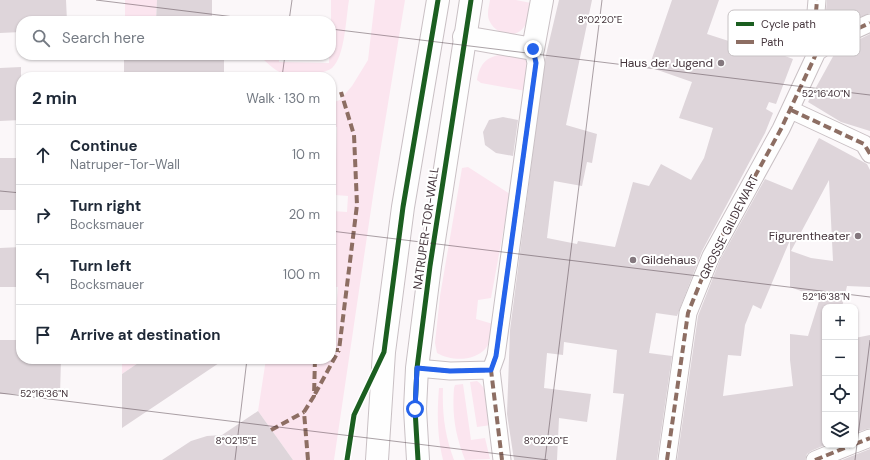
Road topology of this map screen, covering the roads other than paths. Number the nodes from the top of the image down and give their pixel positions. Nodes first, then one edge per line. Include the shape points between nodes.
1 (438, 0) edge
2 (471, 0) edge
3 (542, 0) edge
4 (817, 0) edge
5 (816, 10) edge
6 (870, 23) edge
7 (860, 28) edge
8 (464, 37) junction
9 (533, 49) junction
10 (815, 56) edge
11 (791, 110) junction
12 (870, 154) edge
13 (417, 368) junction
14 (491, 370) junction
15 (870, 438) edge
16 (858, 443) edge
17 (845, 448) edge
18 (377, 460) edge
19 (418, 460) edge
20 (502, 460) edge
21 (667, 460) edge
22 (815, 460) edge

1 - 18 main road, NATRUPER-TOR-WALL via 403,207 379,403
2 - 8 main road, NATRUPER-TOR-WALL
3 - 9 main road
4 - 5 street, GROSSE GILDEWART
6 - 7 street
8 - 9 main road
8 - 13 main road, NATRUPER-TOR-WALL
9 - 14 street via 536,63 496,356
10 - 11 street, GROSSE GILDEWART
11 - 12 street via 864,144
11 - 21 street, GROSSE GILDEWART via 711,256 688,313
13 - 14 street via 450,371
13 - 19 main road, NATRUPER-TOR-WALL via 415,409
14 - 20 street
15 - 16 street
17 - 22 street

